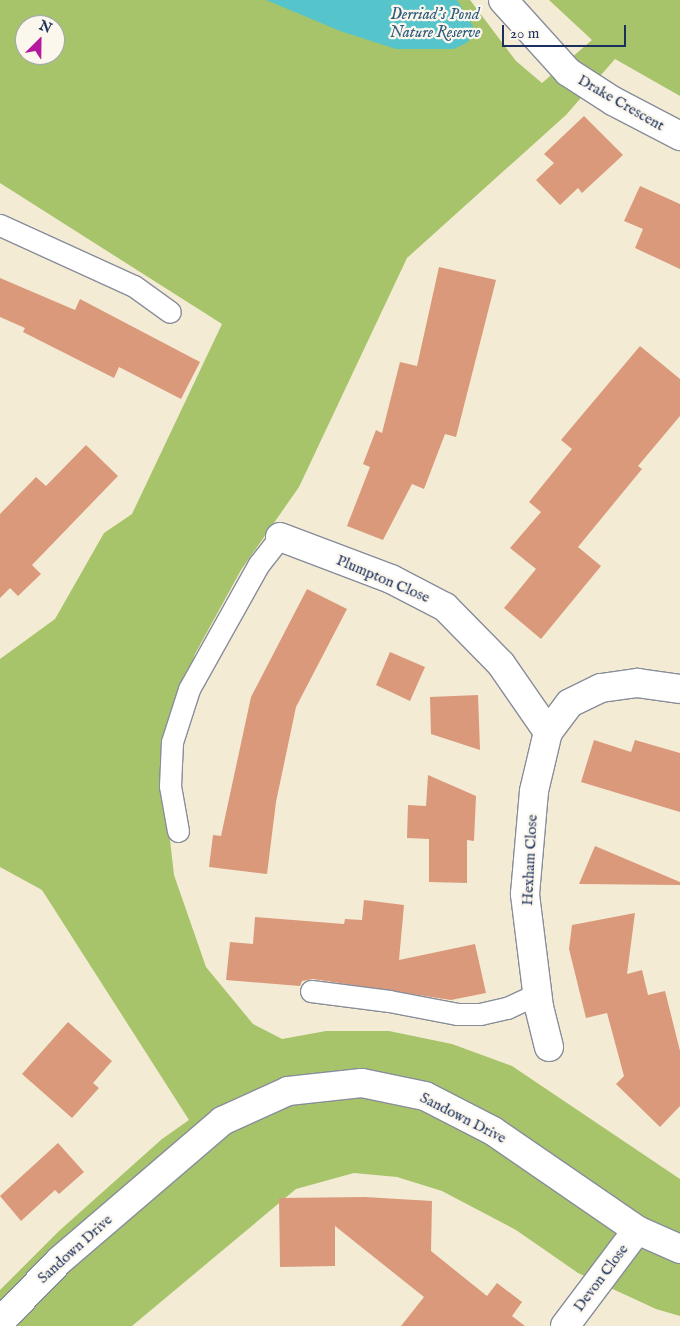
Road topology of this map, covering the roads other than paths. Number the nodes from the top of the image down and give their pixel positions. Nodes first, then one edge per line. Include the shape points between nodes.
1 (503, 0) edge
2 (680, 136) edge
3 (0, 225) edge
4 (170, 312) dead end
5 (280, 537) joint
6 (680, 689) edge
7 (548, 732) junction
8 (178, 831) dead end
9 (311, 991) dead end
10 (537, 994) junction
11 (549, 1047) dead end
12 (637, 1230) junction
13 (680, 1249) edge
14 (3, 1313) edge
15 (565, 1326) edge

1 - 2 street, Drake Crescent via 568,72 604,96
3 - 4 lane via 134,286
5 - 7 street, Plumpton Close via 390,579 445,607 501,664
5 - 8 lane via 259,564 189,689 172,742 170,786
6 - 7 street via 638,683 601,688 570,703
7 - 10 street, Hexham Close via 534,791 525,894
9 - 10 lane via 448,1013 480,1014 507,1008
10 - 11 street, Hexham Close
12 - 13 street, Sandown Drive
12 - 14 street, Sandown Drive via 493,1131 425,1096 362,1083 288,1091 222,1121
12 - 15 street, Devon Close

